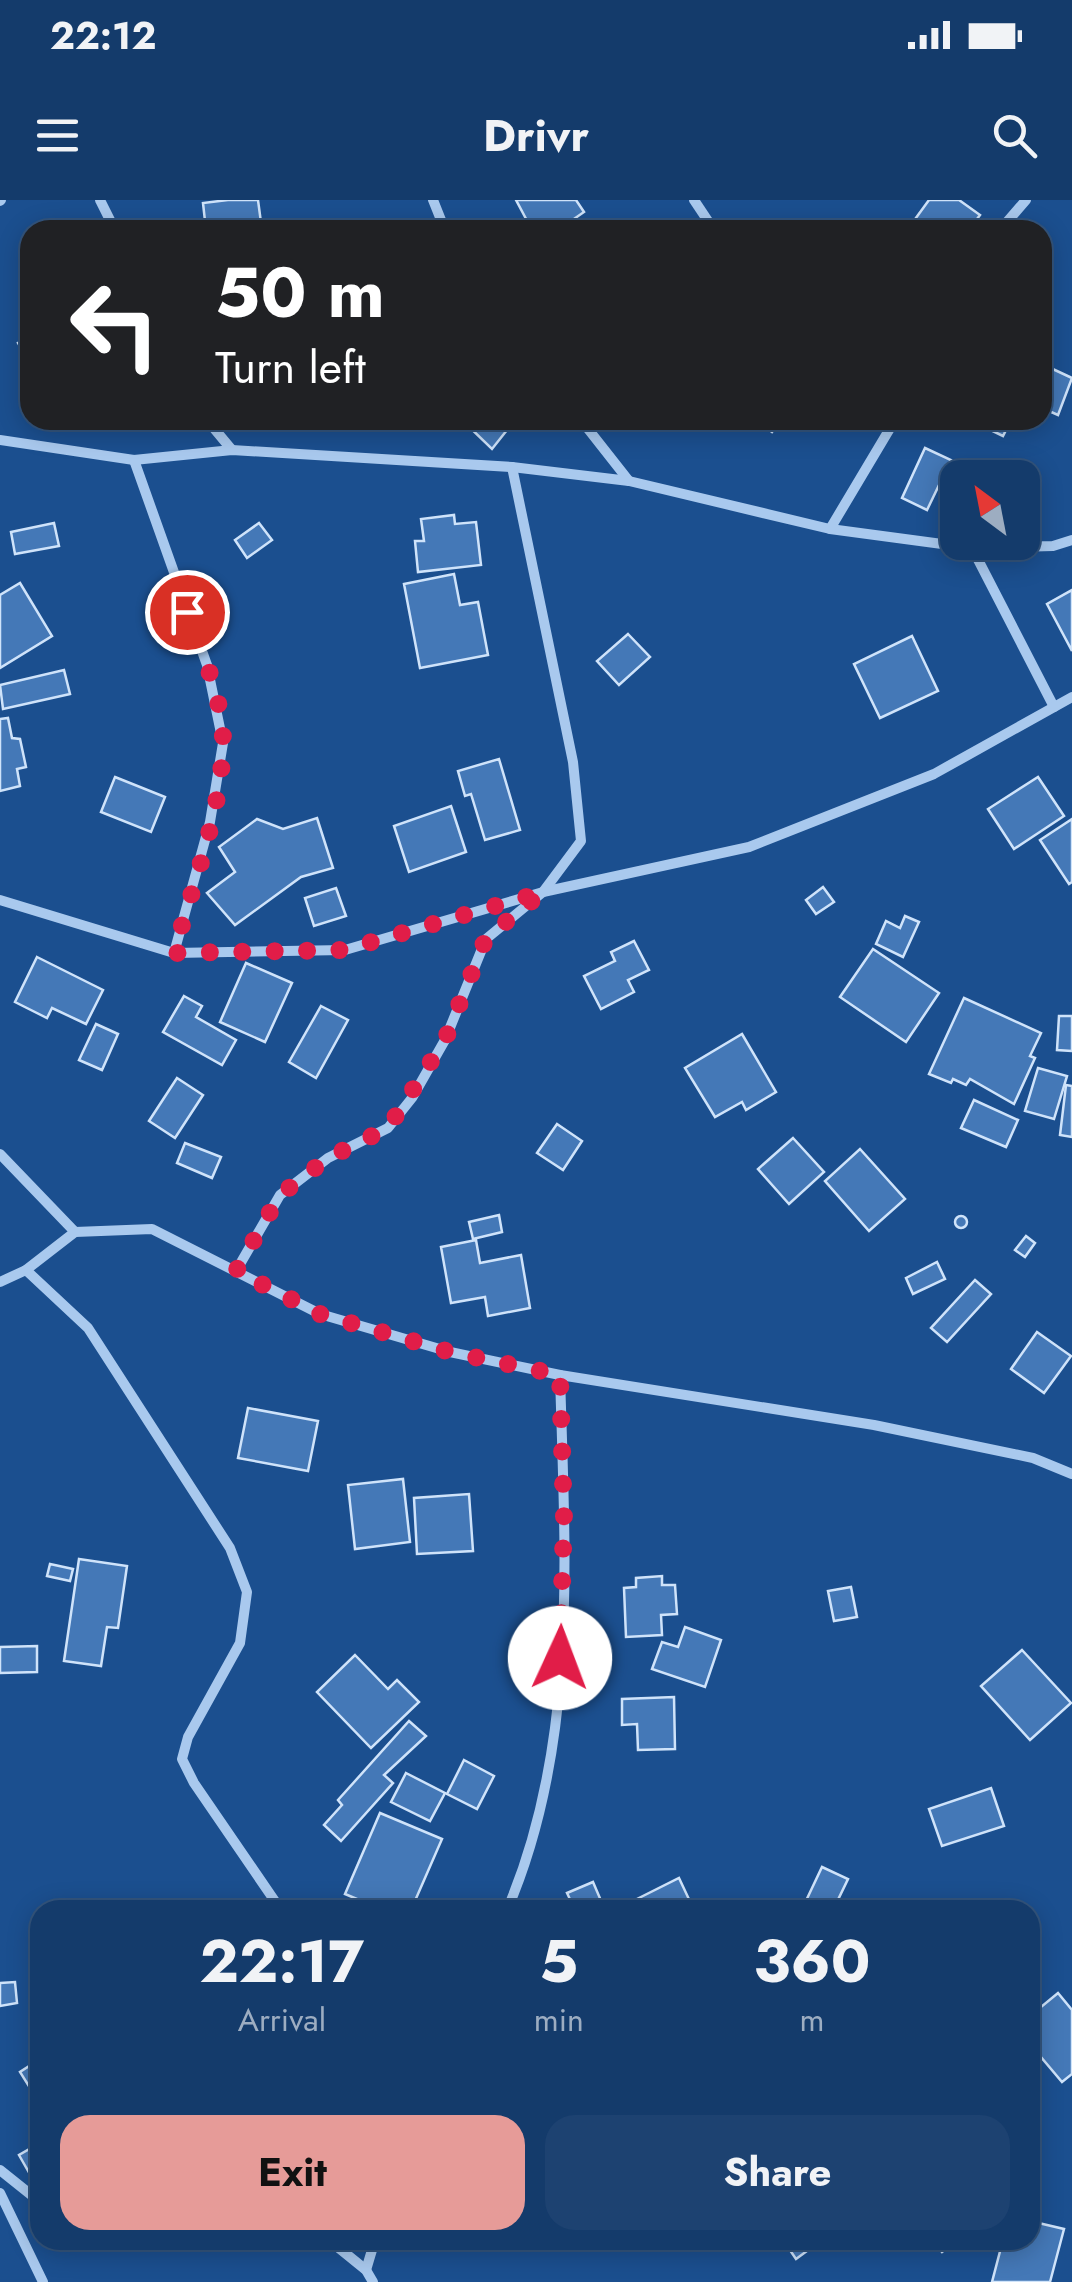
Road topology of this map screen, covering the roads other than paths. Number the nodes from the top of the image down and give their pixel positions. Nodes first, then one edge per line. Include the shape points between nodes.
1 (1026, 200) edge
2 (1009, 220) edge
3 (216, 430) edge
4 (589, 430) edge
5 (889, 430) edge
6 (0, 440) edge
7 (232, 450) junction
8 (134, 460) junction
9 (512, 468) junction
10 (628, 481) junction
11 (830, 529) junction
12 (1072, 540) edge
13 (940, 544) edge
14 (1040, 546) edge
15 (978, 560) edge
16 (1072, 697) edge
17 (1054, 707) junction
18 (543, 892) junction
19 (0, 900) edge
20 (174, 953) junction
21 (0, 1154) edge
22 (75, 1232) junction
23 (26, 1270) junction
24 (236, 1271) junction
25 (0, 1282) edge
26 (560, 1375) junction
27 (1072, 1474) edge
28 (274, 1900) edge
29 (512, 1900) edge
30 (0, 2170) edge
31 (0, 2193) edge
32 (30, 2194) edge
33 (341, 2250) edge
34 (372, 2250) edge
35 (366, 2270) junction
36 (43, 2282) edge
37 (373, 2282) edge

1 - 2 street
3 - 7 street
4 - 10 street
5 - 11 street
6 - 8 street
7 - 8 street
7 - 9 street
8 - 20 street via 207,665 223,743 210,822
9 - 10 street
9 - 18 street via 573,762 581,840
10 - 11 street
11 - 13 street
12 - 14 street
15 - 17 street
16 - 17 street
17 - 18 street via 934,774 748,847
18 - 20 street via 344,950
18 - 24 street via 486,938 445,1040 388,1128 328,1158 280,1195
19 - 20 street
21 - 22 street
22 - 23 street
22 - 24 street via 152,1229
23 - 25 street
23 - 28 street via 88,1328 230,1548 247,1592 240,1644 182,1759
24 - 26 street via 320,1314
26 - 27 street via 874,1425 1033,1458
26 - 29 street via 558,1728 530,1857
30 - 32 street
31 - 36 street
33 - 35 street
34 - 35 street
35 - 37 street

